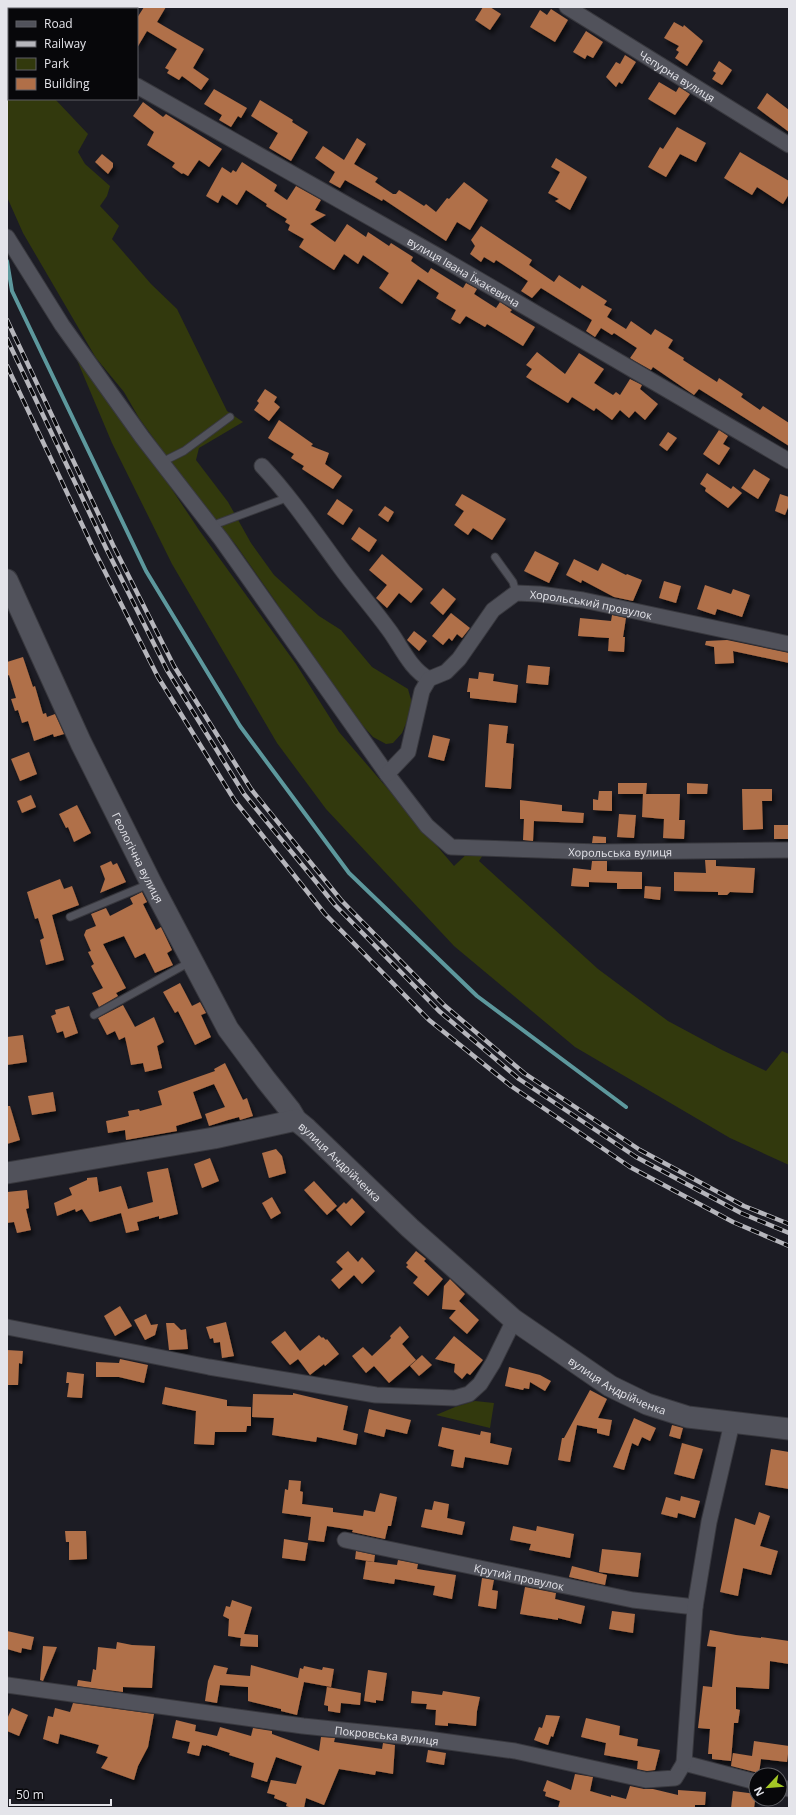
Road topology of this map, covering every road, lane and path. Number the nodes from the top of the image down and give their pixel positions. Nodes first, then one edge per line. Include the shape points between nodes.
1 (567, 7) edge
2 (138, 87) edge
3 (789, 145) edge
4 (7, 237) edge
5 (230, 417) dead end
6 (789, 460) edge
7 (162, 462) junction
8 (262, 466) dead end
9 (289, 498) junction
10 (211, 526) junction
11 (495, 557) dead end
12 (7, 580) edge
13 (516, 593) junction
14 (789, 644) edge
15 (429, 679) junction
16 (387, 774) junction
17 (789, 850) edge
18 (151, 883) junction
19 (70, 917) dead end
20 (192, 961) junction
21 (94, 1014) dead end
22 (296, 1120) junction
23 (7, 1173) edge
24 (514, 1320) junction
25 (7, 1327) edge
26 (732, 1423) junction
27 (789, 1429) edge
28 (344, 1540) dead end
29 (695, 1607) junction
30 (7, 1685) edge
31 (684, 1763) junction
32 (748, 1780) edge

1 - 3 street, Чепурна вулиця
2 - 6 street, вулиця Івана Їжакевича via 438,256
4 - 7 street via 62,325
5 - 7 lane via 184,451
7 - 10 street
8 - 9 street via 285,490
9 - 10 lane
9 - 15 street via 415,668
10 - 16 street
11 - 13 lane via 513,582
12 - 18 street, Геологічна вулиця via 81,743
13 - 14 street, Хорольський провулок via 583,600
13 - 15 street, Хорольський провулок via 493,610 459,659 446,672
15 - 16 street via 422,691 408,752
16 - 17 street, Хорольська вулиця via 428,826 451,847 599,852
18 - 19 lane
18 - 20 street, Геологічна вулиця
20 - 21 lane
20 - 22 street, Геологічна вулиця via 228,1029
22 - 23 street, вулиця Андрійченка via 214,1138
22 - 24 street, вулиця Андрійченка via 410,1228
24 - 25 street via 480,1384 469,1394 455,1398 376,1395 209,1367
24 - 26 street, вулиця Андрійченка via 610,1386 647,1404 688,1417
26 - 27 street, вулиця Андрійченка
26 - 29 street via 709,1522
28 - 29 street, Крутий провулок via 633,1600
29 - 31 street
30 - 31 street, Покровська вулиця via 303,1726 500,1749 646,1780 675,1778
31 - 32 street

